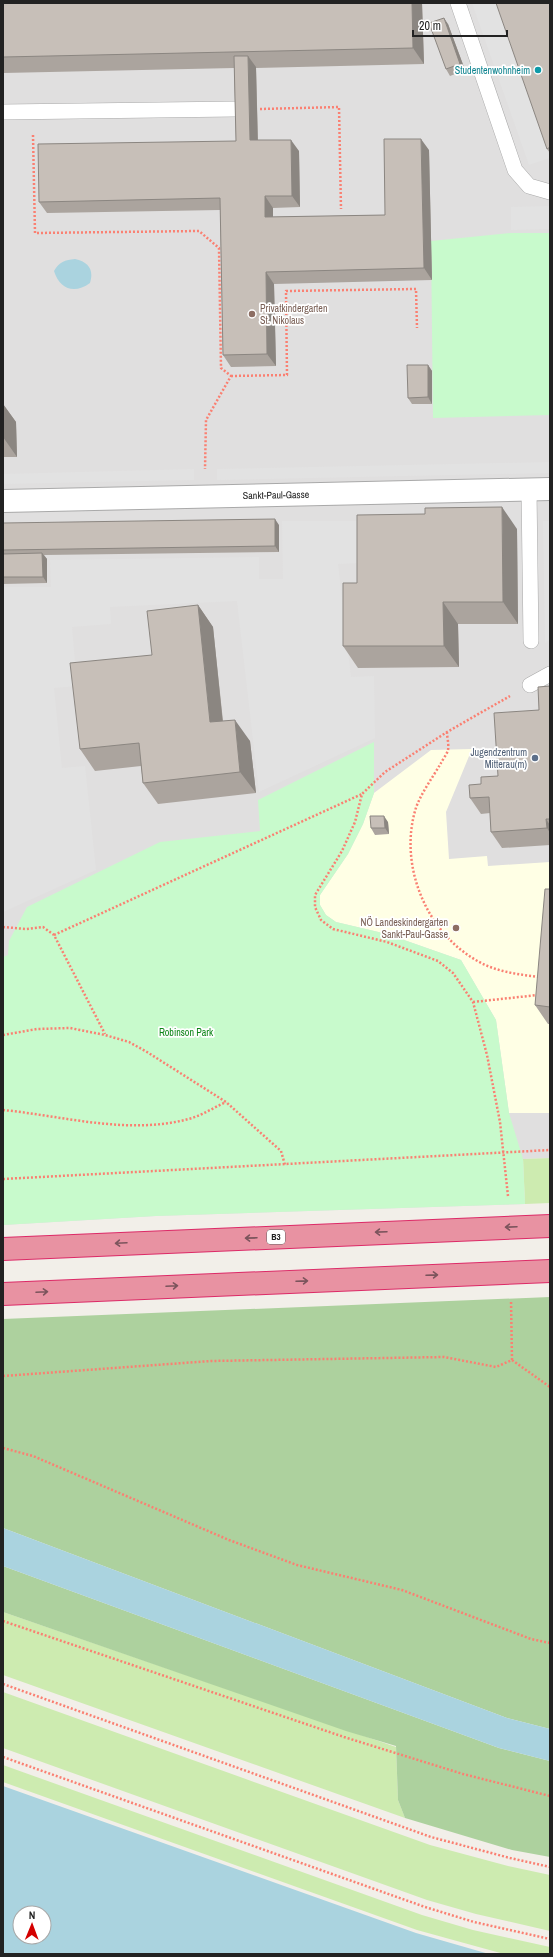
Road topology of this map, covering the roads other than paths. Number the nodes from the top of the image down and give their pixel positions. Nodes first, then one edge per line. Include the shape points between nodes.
1 (458, 3) edge
2 (236, 109) edge
3 (3, 112) edge
4 (550, 192) edge
5 (540, 489) edge
6 (3, 501) edge
7 (531, 641) dead end
8 (550, 674) edge
9 (530, 685) road end
10 (550, 1226) edge
11 (3, 1249) edge
12 (550, 1271) edge
13 (3, 1294) edge

1 - 4 lane via 515,170 528,186
2 - 3 lane
5 - 6 street, Sankt-Paul-Gasse
5 - 7 lane
8 - 9 lane
10 -> 11 highway, B3
13 -> 12 highway

